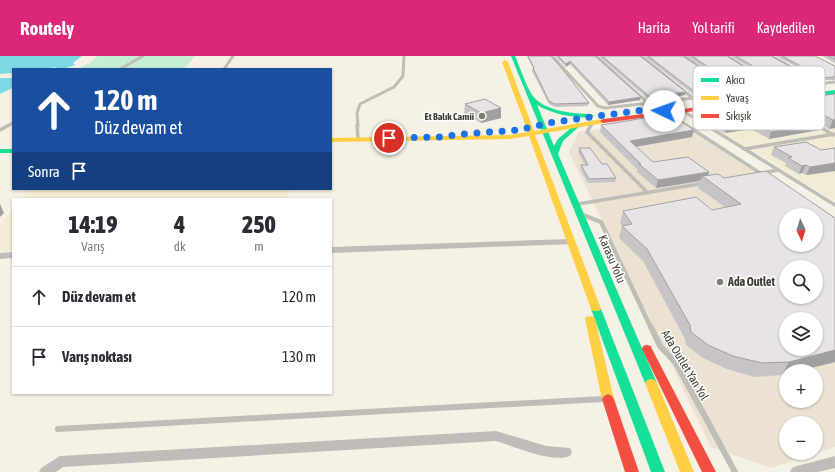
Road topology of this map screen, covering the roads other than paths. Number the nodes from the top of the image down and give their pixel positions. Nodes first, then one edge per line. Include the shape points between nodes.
1 (143, 56) edge
2 (232, 56) edge
3 (404, 56) edge
4 (503, 56) edge
5 (513, 56) edge
6 (552, 56) edge
7 (596, 56) edge
8 (641, 56) edge
9 (684, 56) edge
10 (727, 56) edge
11 (771, 56) edge
12 (698, 66) edge
13 (743, 66) edge
14 (789, 66) edge
15 (122, 68) edge
16 (225, 68) edge
17 (835, 82) edge
18 (825, 84) edge
19 (835, 87) edge
20 (825, 88) edge
21 (835, 92) edge
22 (825, 93) edge
23 (531, 98) junction
24 (693, 98) edge
25 (693, 99) edge
26 (649, 104) junction
27 (693, 106) edge
28 (693, 110) edge
29 (663, 111) junction
30 (683, 111) junction
31 (693, 117) edge
32 (593, 119) junction
33 (12, 124) edge
34 (579, 124) junction
35 (544, 128) junction
36 (0, 130) edge
37 (714, 130) edge
38 (825, 130) edge
39 (529, 131) junction
40 (834, 134) edge
41 (358, 139) junction
42 (332, 140) edge
43 (0, 146) edge
44 (12, 146) edge
45 (744, 149) junction
46 (0, 151) edge
47 (12, 151) edge
48 (554, 154) junction
49 (777, 170) junction
50 (762, 174) junction
51 (754, 175) edge
52 (768, 178) edge
53 (709, 183) edge
54 (648, 193) junction
55 (575, 204) junction
56 (835, 205) edge
57 (580, 214) junction
58 (570, 242) junction
59 (332, 250) edge
60 (597, 255) junction
61 (0, 256) edge
62 (12, 256) edge
63 (576, 259) junction
64 (608, 399) junction
65 (58, 429) dead end
66 (566, 452) dead end
67 (835, 462) edge
68 (46, 472) edge
69 (632, 472) edge
70 (658, 472) edge
71 (687, 472) edge
72 (709, 472) edge
73 (735, 472) edge
74 (798, 472) edge

1 - 15 lane
2 - 16 lane
3 - 41 lane via 403,76 394,87 360,104 357,113
4 - 39 main road
5 - 23 main road, Karasu Yolu
6 - 26 lane via 598,106 608,109
7 - 26 lane
8 - 24 lane
9 - 12 lane
10 - 13 lane
11 - 14 lane
17 - 18 lane
19 - 20 main road
21 - 22 main road
23 - 32 main road via 543,108 554,112
23 - 35 main road, Karasu Yolu
25 - 26 lane
26 - 29 lane
27 - 29 main road
28 - 30 main road
29 - 30 main road
29 - 32 main road
29 - 50 lane
30 - 31 lane
32 - 34 main road
32 - 35 main road via 554,122
32 - 54 lane via 588,132 593,139
33 - 36 lane
34 - 35 main road
34 - 48 main road via 560,140
35 - 39 main road
35 - 48 main road, Karasu Yolu
37 - 45 lane
38 - 40 lane
39 - 41 main road
39 - 58 main road
40 - 45 lane
41 - 42 main road
43 - 44 main road
45 - 49 lane
46 - 47 main road
48 - 55 main road, Karasu Yolu
49 - 50 lane
49 - 56 lane
50 - 51 lane
50 - 52 lane
53 - 54 lane
54 - 55 lane
55 - 57 main road, Karasu Yolu
57 - 60 main road, Karasu Yolu
57 - 73 lane, Ada Outlet Yan Yol via 602,222 660,346 676,363
58 - 59 street
58 - 63 main road
60 - 71 main road, Karasu Yolu
60 - 72 main road via 682,414
61 - 62 street
63 - 64 main road
63 - 70 main road
64 - 65 lane
64 - 69 main road
66 - 68 street via 546,451 496,436 60,462
67 - 74 street

